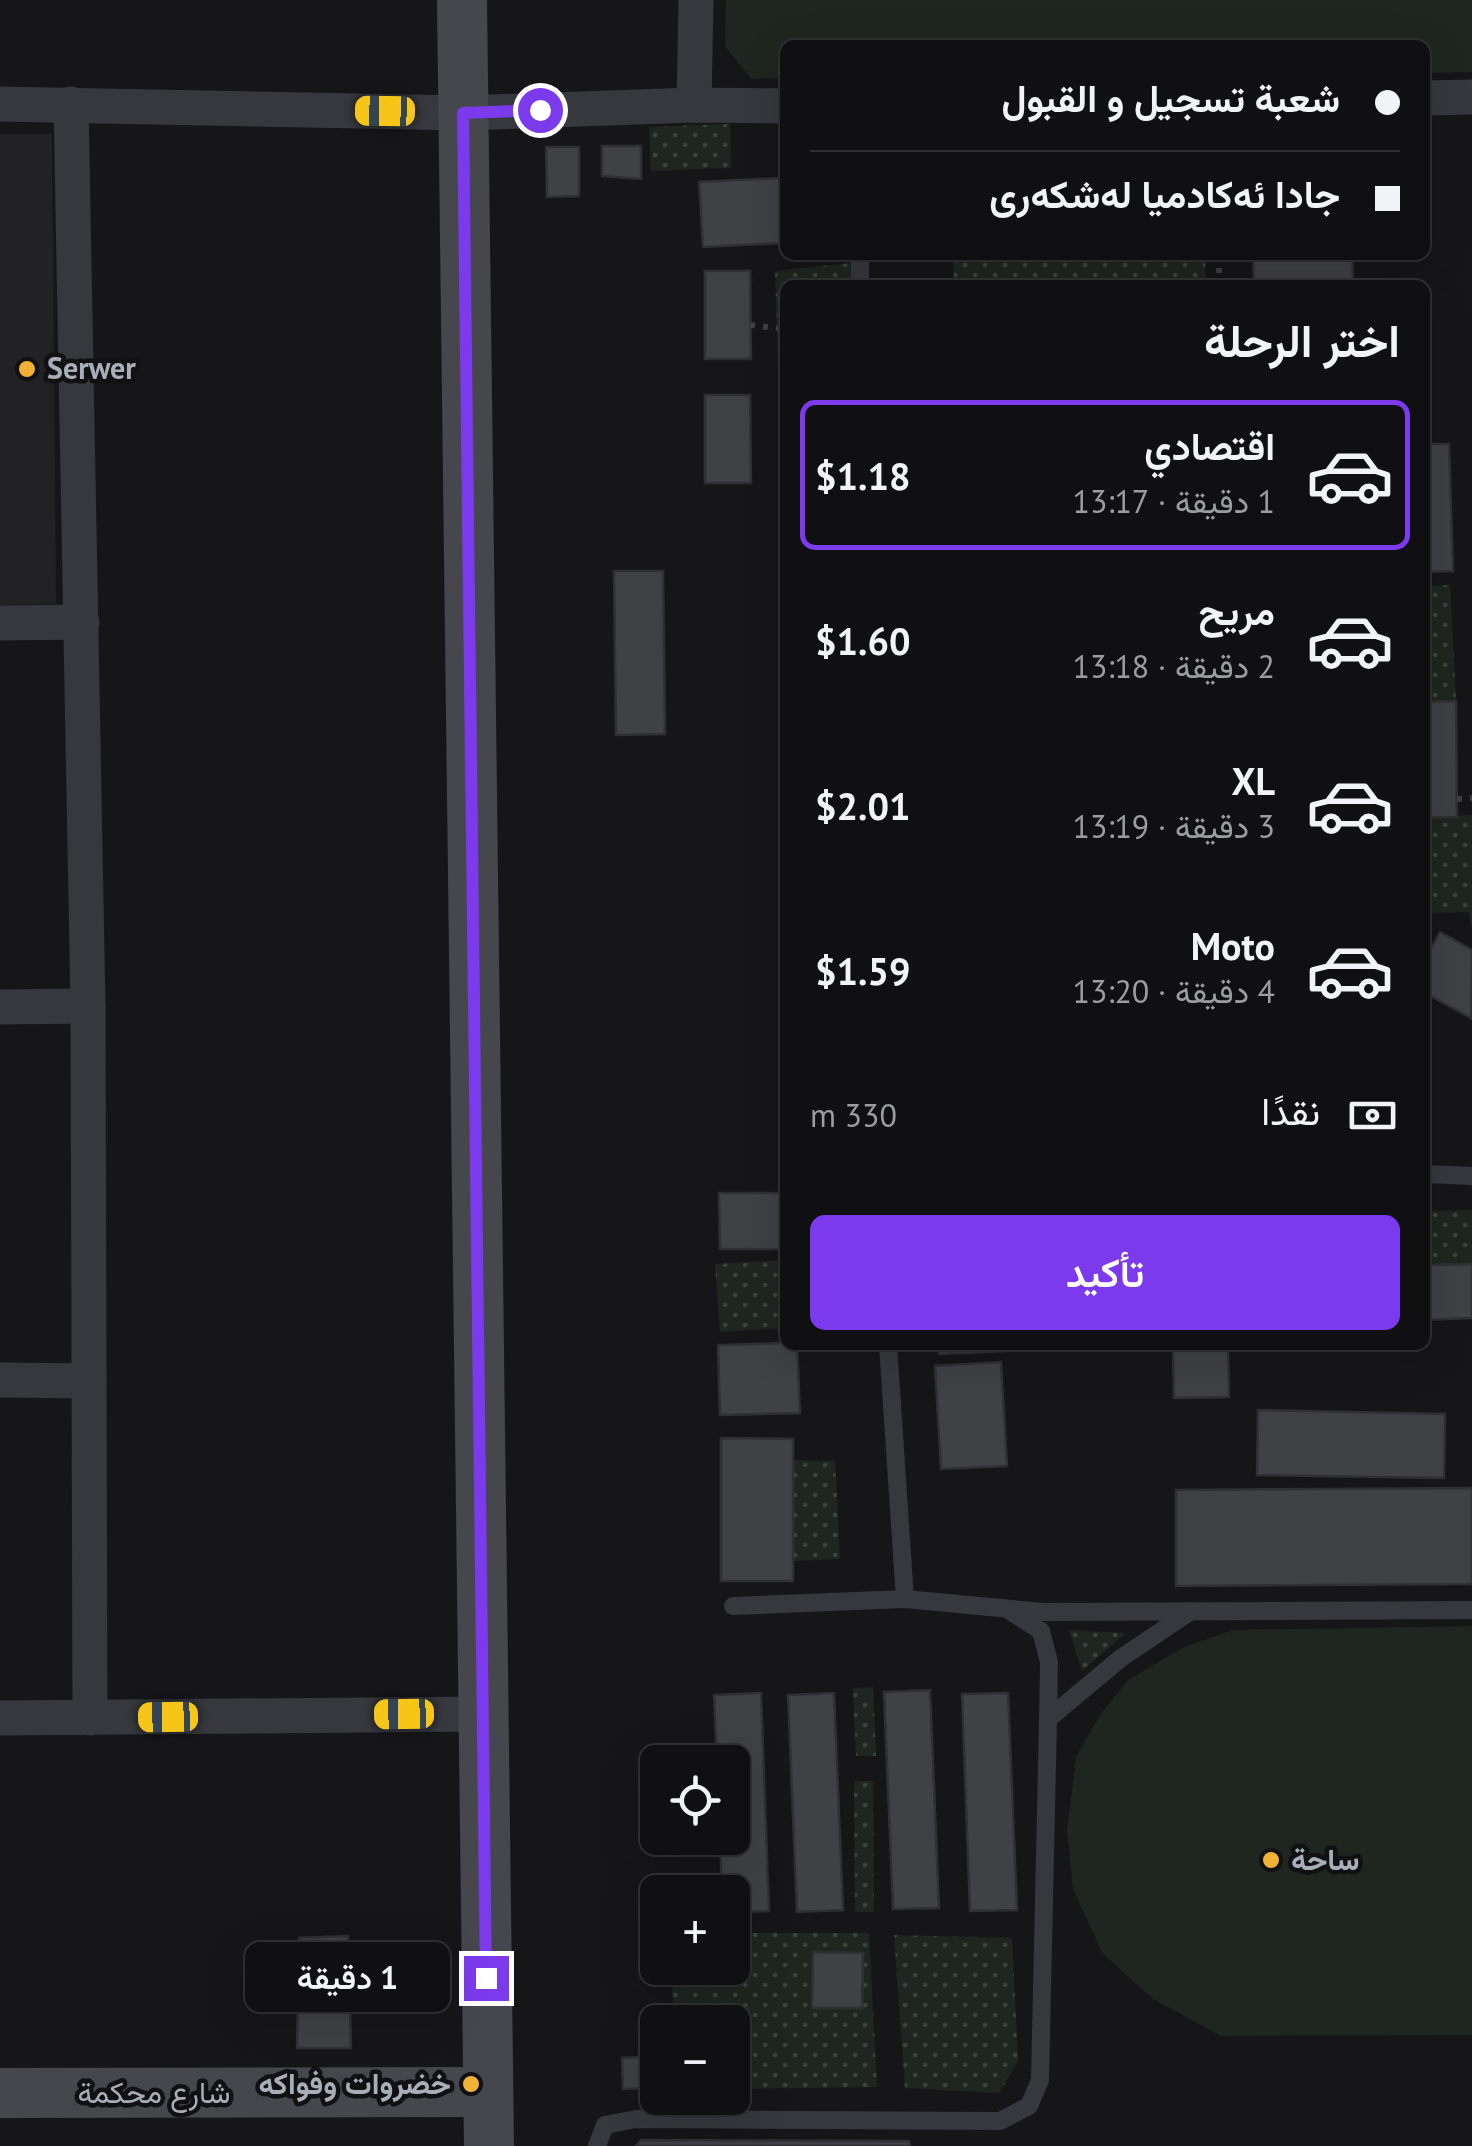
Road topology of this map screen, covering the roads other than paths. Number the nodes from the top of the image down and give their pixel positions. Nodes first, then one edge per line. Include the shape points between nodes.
1 (462, 0) edge
2 (696, 0) edge
3 (1430, 98) edge
4 (1472, 98) edge
5 (0, 104) edge
6 (71, 104) junction
7 (694, 106) junction
8 (780, 106) edge
9 (463, 113) junction
10 (82, 622) junction
11 (0, 623) edge
12 (88, 1006) junction
13 (0, 1007) edge
14 (1430, 1174) edge
15 (1472, 1176) edge
16 (888, 1350) edge
17 (0, 1380) edge
18 (89, 1381) junction
19 (905, 1599) junction
20 (733, 1606) dead end
21 (1005, 1608) junction
22 (1472, 1610) edge
23 (1191, 1611) junction
24 (482, 1714) junction
25 (0, 1718) edge
26 (90, 1718) junction
27 (1048, 1718) junction
28 (488, 2092) junction
29 (0, 2093) edge
30 (489, 2146) edge
31 (597, 2146) edge

1 - 9 main road
2 - 7 street
3 - 4 street
5 - 6 street
6 - 9 street
6 - 10 street
7 - 8 street
7 - 9 street
9 - 24 main road
10 - 11 street
10 - 12 street
12 - 13 street
12 - 18 street
14 - 15 lane
16 - 19 lane
17 - 18 street
18 - 26 street
19 - 20 lane
19 - 21 lane
21 - 23 lane
21 - 27 lane via 1041,1631 1049,1662
22 - 23 lane
23 - 27 lane
24 - 26 street
24 - 28 main road
25 - 26 street
27 - 31 lane via 1040,2080 1030,2106 1000,2121 636,2119 604,2125
28 - 29 main road, شارع محكمة
28 - 30 main road

